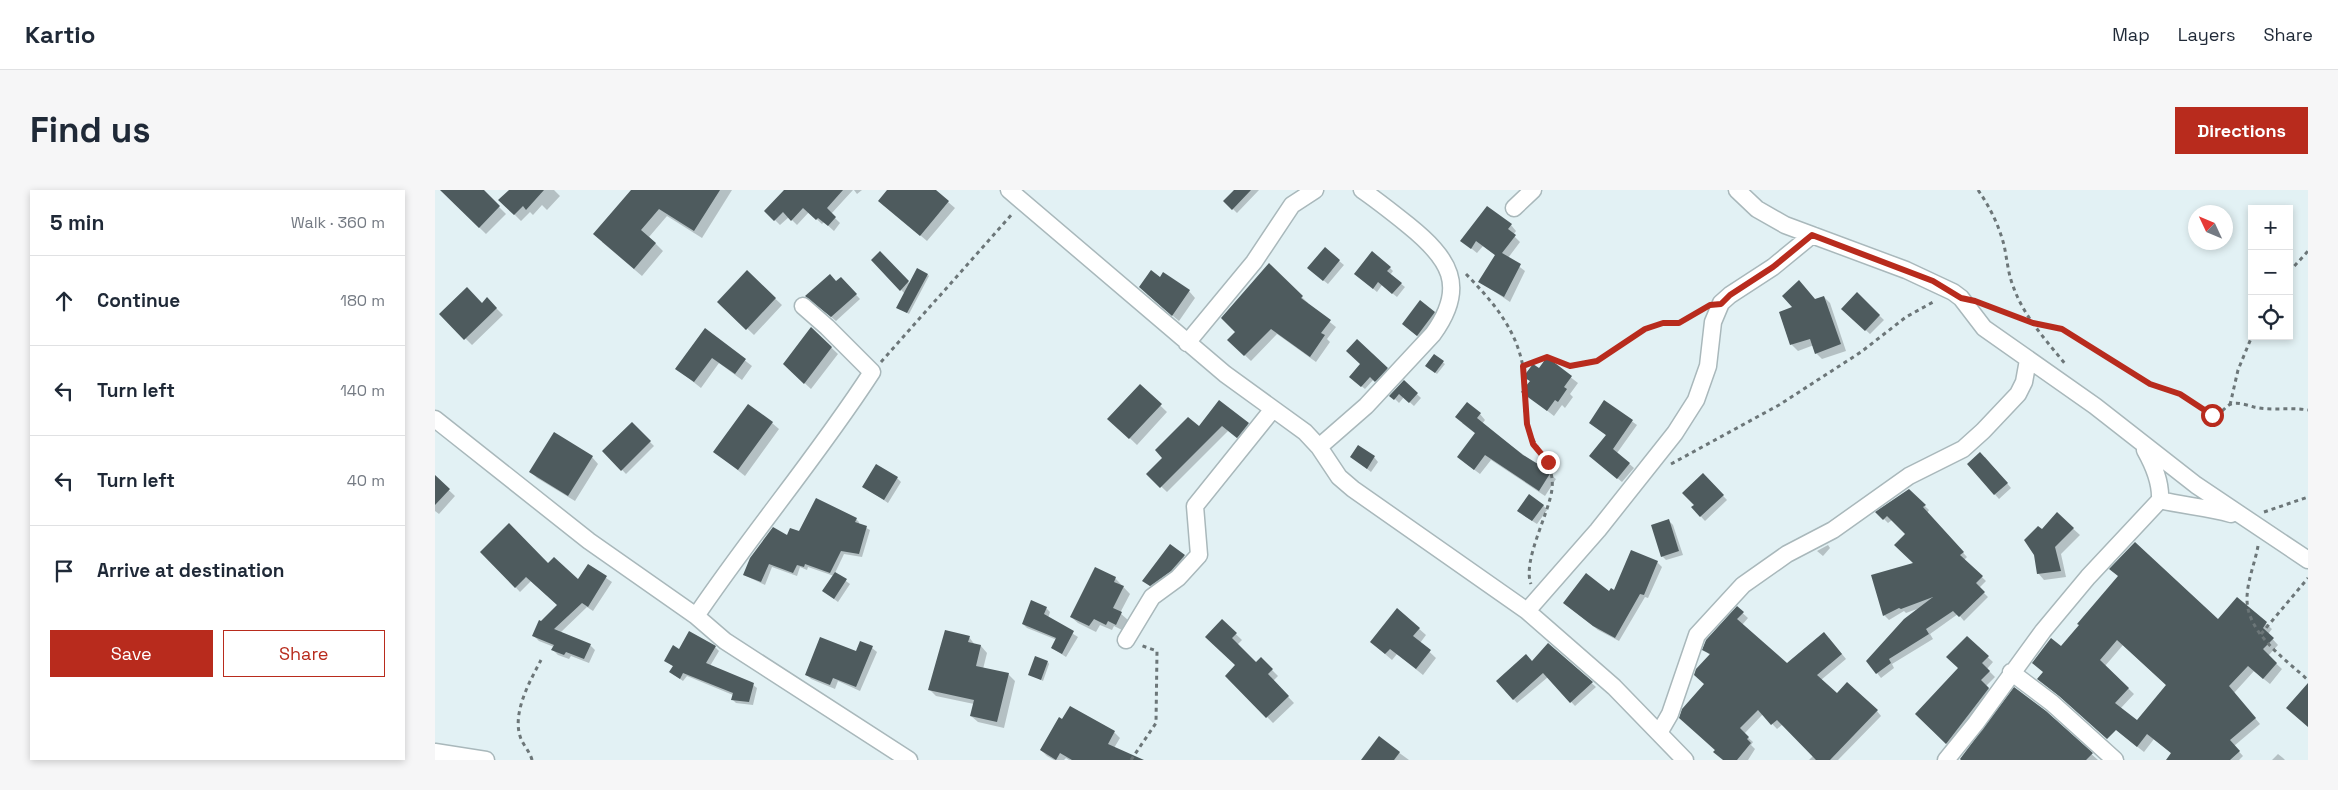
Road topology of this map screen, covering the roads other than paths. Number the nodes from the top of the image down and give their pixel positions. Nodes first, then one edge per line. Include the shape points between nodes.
1 (1009, 190) edge
2 (1315, 190) edge
3 (1362, 190) edge
4 (1533, 190) edge
5 (1737, 190) edge
6 (1515, 208) dead end
7 (1812, 235) junction
8 (803, 306) dead end
9 (1187, 343) junction
10 (2028, 360) junction
11 (1273, 409) junction
12 (435, 419) edge
13 (2143, 445) junction
14 (1319, 447) junction
15 (2160, 500) junction
16 (2244, 517) junction
17 (2308, 560) edge
18 (1527, 610) junction
19 (696, 616) junction
20 (1126, 640) road end
21 (2011, 672) junction
22 (1659, 733) junction
23 (435, 752) edge
24 (486, 760) edge
25 (909, 760) edge
26 (1685, 760) edge
27 (1946, 760) edge
28 (2115, 760) edge

1 - 9 street
2 - 9 street via 1292,205 1253,262
3 - 14 street via 1416,231 1441,255 1451,286 1450,302 1433,334 1365,406
4 - 6 street
5 - 7 street via 1757,209
7 - 10 street via 1906,270 1957,295 1984,328
7 - 18 street via 1721,304 1713,322 1708,366 1695,400 1675,433 1571,562
8 - 19 street via 872,372 809,464
9 - 11 street
10 - 13 street via 2095,406
10 - 22 street via 2018,394 1963,449 1909,476 1833,530 1787,554 1743,585 1697,635 1670,714
11 - 14 street via 1298,426
11 - 20 street via 1195,506 1199,555 1178,578 1152,597
12 - 19 street via 589,541
13 - 15 street via 2155,466
13 - 16 street
14 - 18 street via 1330,466 1353,489
15 - 16 street via 2183,506 2204,506
15 - 21 street via 2088,577
16 - 17 street
18 - 22 street via 1614,687
19 - 25 street via 725,641
21 - 27 street
21 - 28 street via 2052,703
22 - 26 street
23 - 24 street

